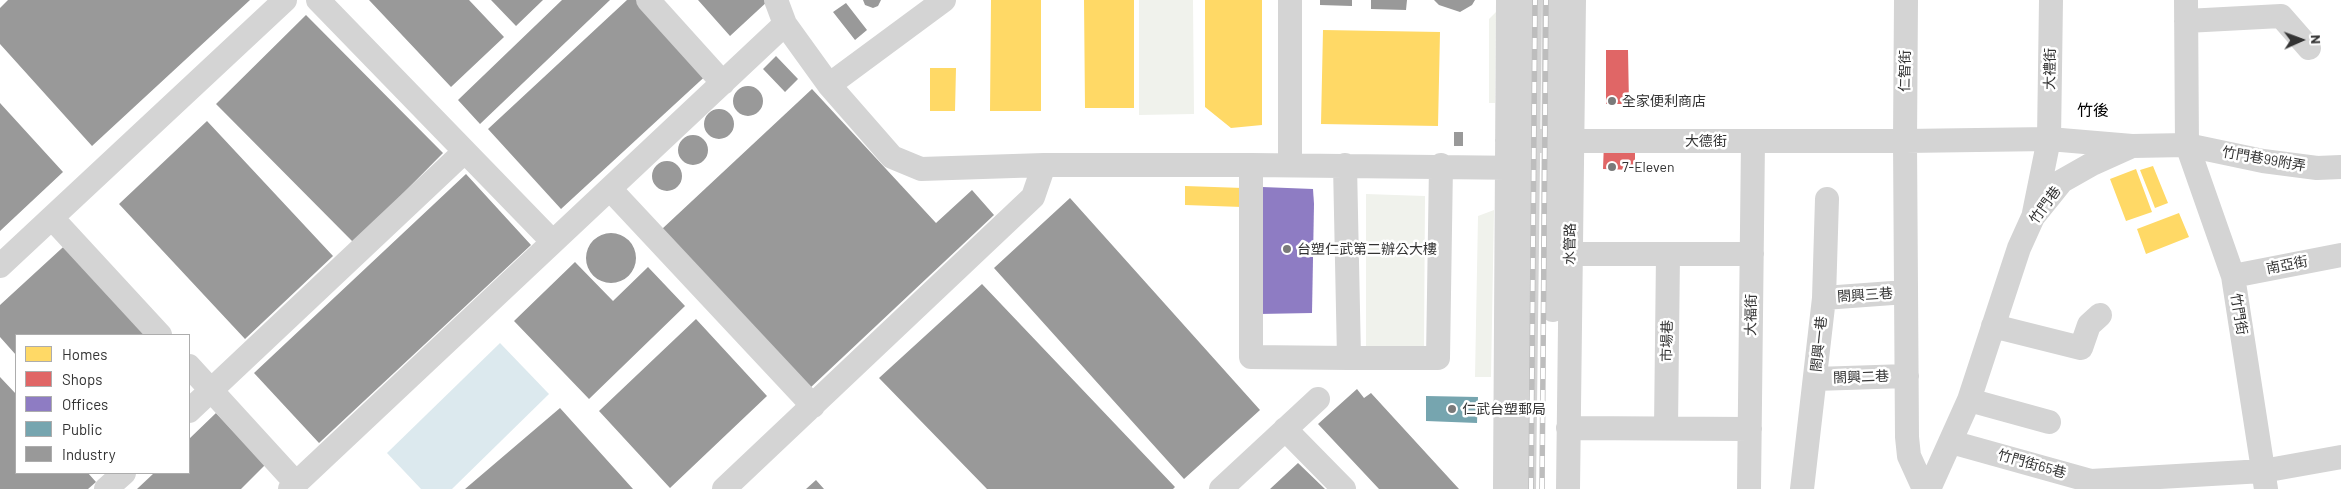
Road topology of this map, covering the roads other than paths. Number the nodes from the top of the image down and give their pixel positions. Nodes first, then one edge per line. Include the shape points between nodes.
1 (285, 0) edge
2 (318, 0) edge
3 (648, 0) edge
4 (776, 0) edge
5 (943, 0) edge
6 (1290, 0) edge
7 (1508, 0) edge
8 (1530, 0) edge
9 (1554, 0) edge
10 (1574, 0) edge
11 (1906, 0) edge
12 (2051, 0) edge
13 (2186, 11) edge
14 (785, 24) junction
15 (2309, 48) dead end
16 (723, 83) junction
17 (829, 85) junction
18 (2049, 139) junction
19 (1518, 141) junction
20 (1562, 141) junction
21 (1753, 141) junction
22 (1904, 141) junction
23 (2187, 145) junction
24 (2132, 146) junction
25 (464, 152) junction
26 (1044, 165) junction
27 (1251, 165) junction
28 (1290, 165) junction
29 (1345, 165) junction
30 (1441, 165) junction
31 (1518, 167) junction
32 (2341, 167) edge
33 (610, 189) junction
34 (1828, 199) dead end
35 (2033, 217) junction
36 (52, 218) junction
37 (552, 241) junction
38 (1570, 254) junction
39 (1668, 254) junction
40 (1752, 254) junction
41 (2341, 255) edge
42 (0, 266) edge
43 (2233, 276) junction
44 (1906, 292) junction
45 (1824, 298) junction
46 (2100, 315) dead end
47 (1993, 326) junction
48 (159, 334) edge
49 (1349, 358) junction
50 (190, 367) edge
51 (1907, 376) junction
52 (1815, 378) junction
53 (211, 390) junction
54 (1318, 399) dead end
55 (1969, 400) junction
56 (813, 406) junction
57 (190, 410) edge
58 (2048, 422) dead end
59 (1568, 428) junction
60 (1666, 428) junction
61 (1285, 429) junction
62 (1750, 429) junction
63 (1951, 442) junction
64 (2341, 456) edge
65 (123, 474) edge
66 (2265, 480) edge
67 (2091, 485) edge
68 (293, 486) edge
69 (106, 489) edge
70 (724, 489) edge
71 (1221, 489) edge
72 (1344, 489) edge
73 (1505, 489) edge
74 (1524, 489) edge
75 (1553, 489) edge
76 (1568, 489) edge
77 (1749, 489) edge
78 (1802, 489) edge
79 (1924, 489) edge
80 (1929, 489) edge

1 - 36 street
2 - 25 street
3 - 16 street
4 - 14 street
5 - 17 street
6 - 28 street
7 - 19 street
8 - 19 street
9 - 20 street, 水管路
10 - 20 street, 水管路
11 - 22 street, 仁智街
12 - 18 street, 大禮街
13 - 15 street via 2281,16
13 - 23 street
14 - 16 street
14 - 17 street
16 - 33 street
17 - 26 street via 892,157 920,169
18 - 22 street, 大德街
18 - 24 street, 大德街
18 - 35 street, 大禮街
19 - 20 street, 大德街
19 - 31 street
20 - 21 street, 大德街
20 - 38 street, 水管路
20 - 75 street, 水管路
21 - 22 street, 大德街
21 - 40 street, 大福街
22 - 44 street
23 - 24 street, 竹門巷
23 - 32 street, 竹門巷99附弄 via 2264,161 2317,168
23 - 43 street, 竹門街
24 - 35 street, 竹門巷 via 2062,181
25 - 37 street
25 - 53 street
26 - 27 street
26 - 56 street via 1033,197
27 - 28 street
27 - 49 street via 1251,357
28 - 29 street
29 - 30 street
29 - 49 street
30 - 31 street
30 - 49 street via 1438,358
31 - 73 street
31 - 74 street
33 - 37 street
33 - 56 street
34 - 45 street, 閤興一巷
35 - 47 street, 竹門巷
36 - 42 street
36 - 48 street
37 - 68 street
38 - 39 street
38 - 59 street, 水管路
39 - 40 street
39 - 60 street, 市場巷
40 - 62 street, 大福街
41 - 43 street, 南亞街
43 - 66 street, 竹門街
44 - 45 street, 閤興三巷
44 - 51 street
45 - 52 street, 閤興一巷
46 - 47 street via 2089,325 2081,348
47 - 55 street, 竹門巷
50 - 53 street
51 - 52 street, 閤興二巷
51 - 79 street via 1909,456
52 - 78 street, 閤興一巷
53 - 57 street
53 - 68 street
54 - 61 street
55 - 58 street
55 - 63 street, 竹門巷
56 - 70 street
59 - 60 street
59 - 76 street, 水管路
60 - 62 street
61 - 71 street
61 - 72 street
62 - 77 street, 大福街
63 - 67 street, 竹門街65巷
63 - 80 street, 竹門巷
64 - 66 street, 竹門街65巷
65 - 69 street
66 - 67 street, 竹門街65巷

